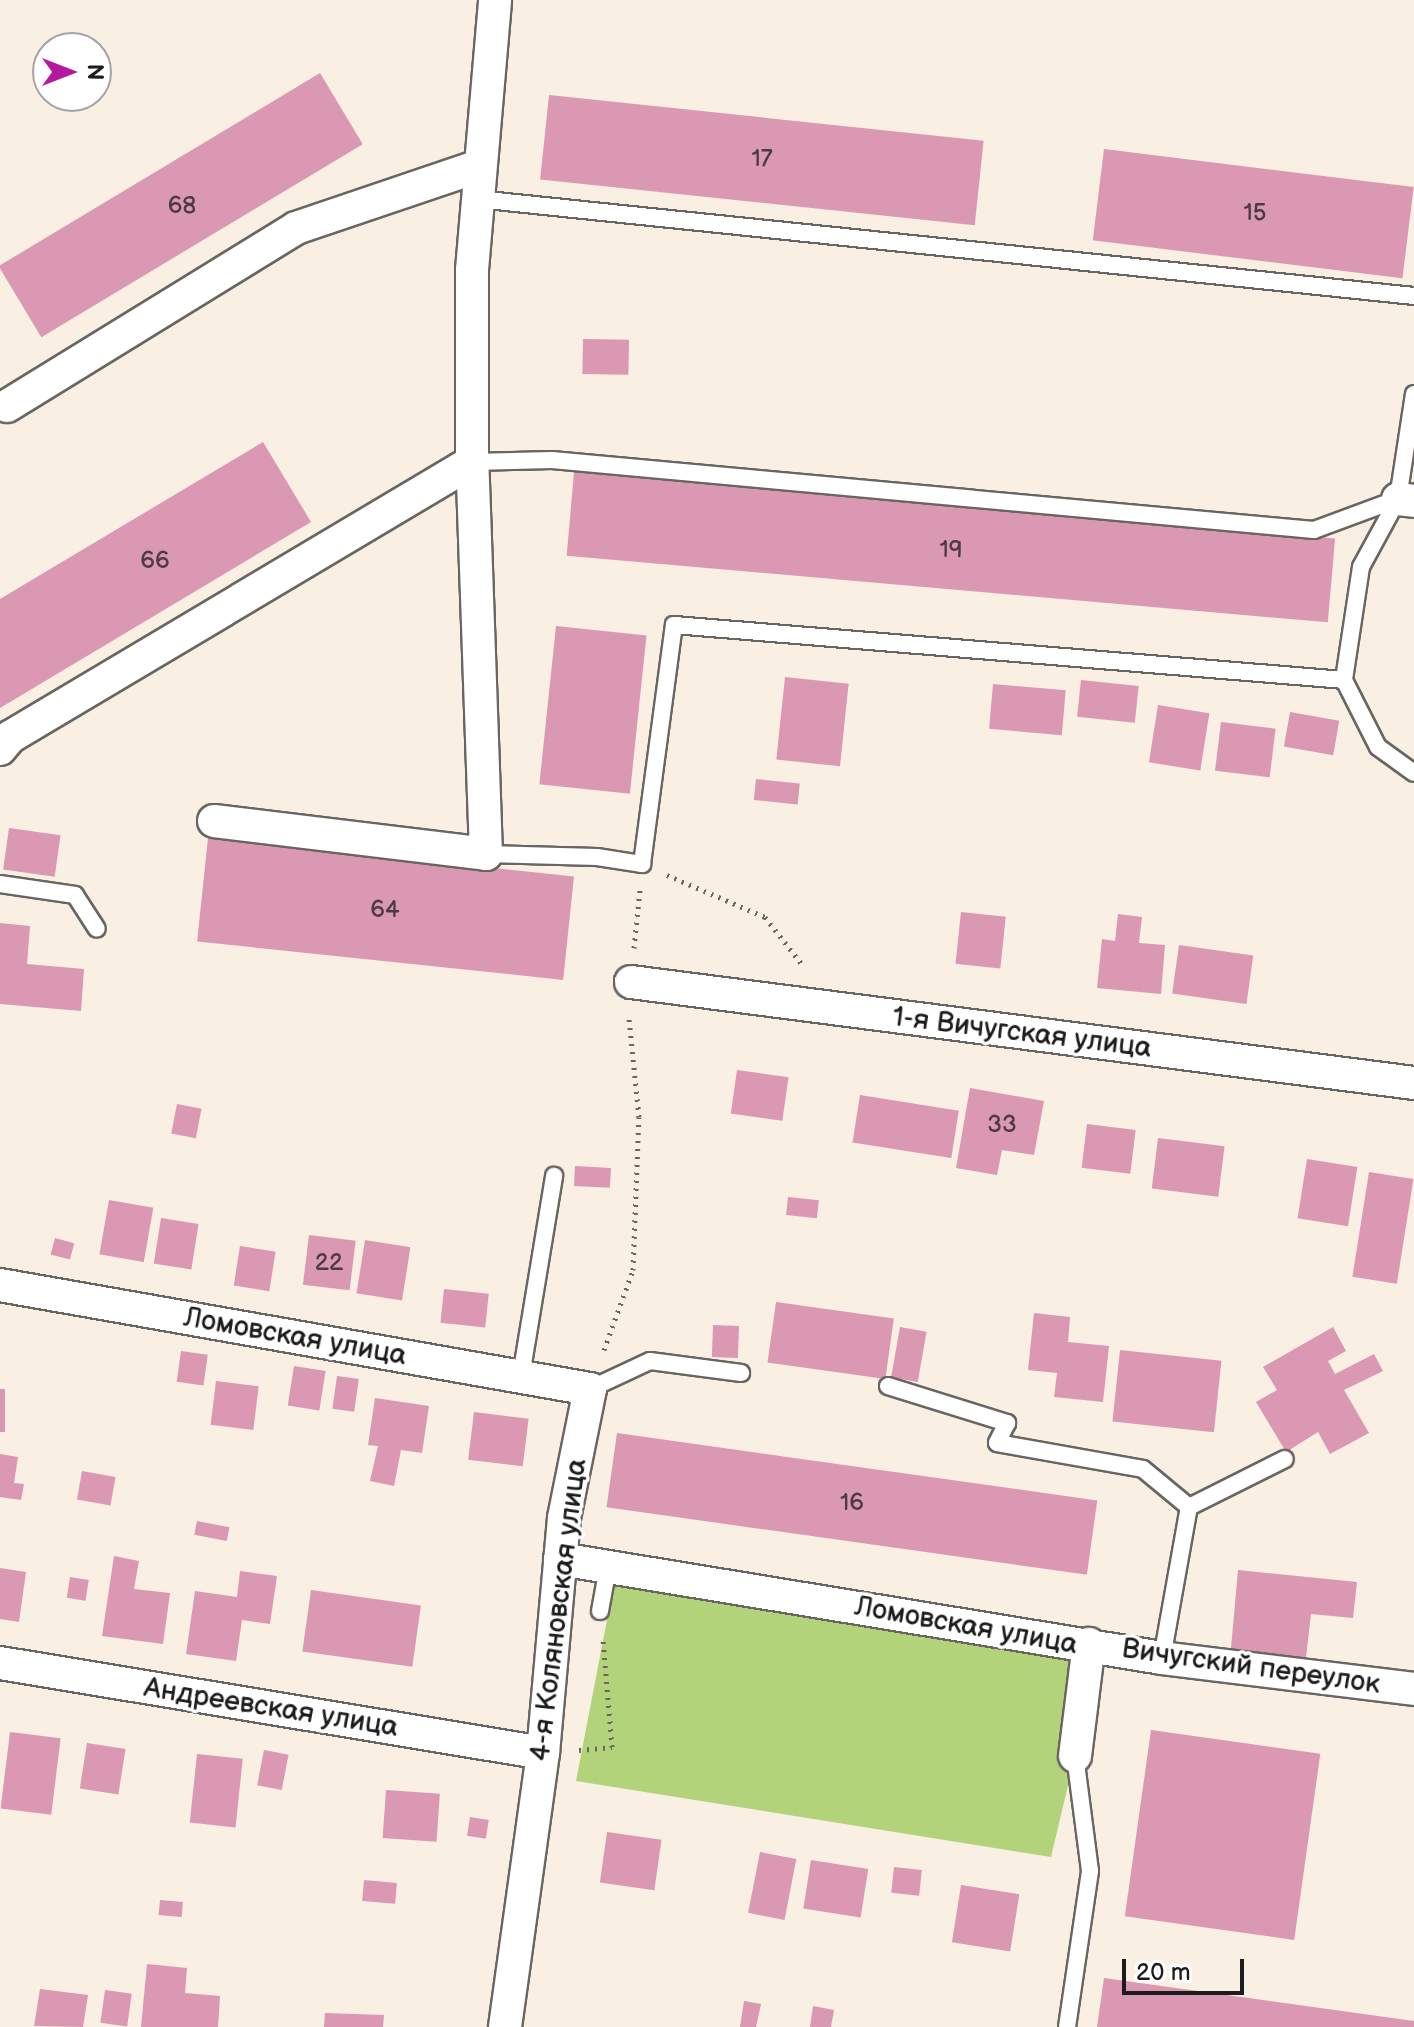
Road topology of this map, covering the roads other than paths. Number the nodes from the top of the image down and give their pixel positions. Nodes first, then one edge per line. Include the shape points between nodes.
1 (495, 0) edge
2 (479, 166) junction
3 (477, 199) junction
4 (1414, 296) edge
5 (1414, 394) edge
6 (7, 406) dead end
7 (472, 462) junction
8 (1406, 500) edge
9 (1344, 680) junction
10 (0, 749) edge
11 (1414, 773) edge
12 (214, 821) dead end
13 (486, 854) junction
14 (0, 884) edge
15 (97, 929) dead end
16 (631, 982) road end
17 (1414, 1083) edge
18 (554, 1176) dead end
19 (0, 1285) edge
20 (741, 1373) dead end
21 (521, 1376) junction
22 (888, 1386) dead end
23 (590, 1389) junction
24 (1285, 1459) dead end
25 (1189, 1507) junction
26 (560, 1559) junction
27 (608, 1567) junction
28 (600, 1611) road end
29 (1089, 1644) junction
30 (1162, 1658) junction
31 (0, 1663) edge
32 (1414, 1689) edge
33 (556, 1752) junction
34 (1075, 1756) joint
35 (505, 2027) edge
36 (1067, 2027) edge

1 - 2 street
2 - 3 street
2 - 6 street via 296,228
3 - 4 lane
3 - 7 street
5 - 8 lane
7 - 8 lane via 552,460 1314,530
7 - 10 street via 10,737
7 - 13 street
8 - 9 lane via 1361,567
9 - 11 lane via 1378,747
9 - 13 lane via 674,625 642,864 597,857
12 - 13 street
14 - 15 lane via 75,895
16 - 17 street, 1-я Вичугская улица
18 - 21 lane
19 - 21 street, Ломовская улица
20 - 23 lane via 650,1361
21 - 23 street, Ломовская улица
22 - 25 lane via 1007,1423 997,1443 1143,1469
23 - 26 street, 4-я Коляновская улица
24 - 25 lane
25 - 30 lane
26 - 27 street, Ломовская улица
26 - 33 street, 4-я Коляновская улица
27 - 28 lane
27 - 29 street, Ломовская улица
29 - 30 street, Вичугский переулок
29 - 34 street, Ломовская улица
30 - 32 street, Вичугский переулок
31 - 33 street, Андреевская улица
33 - 35 street, 4-я Коляновская улица
34 - 36 lane, Ломовская улица via 1090,1871

